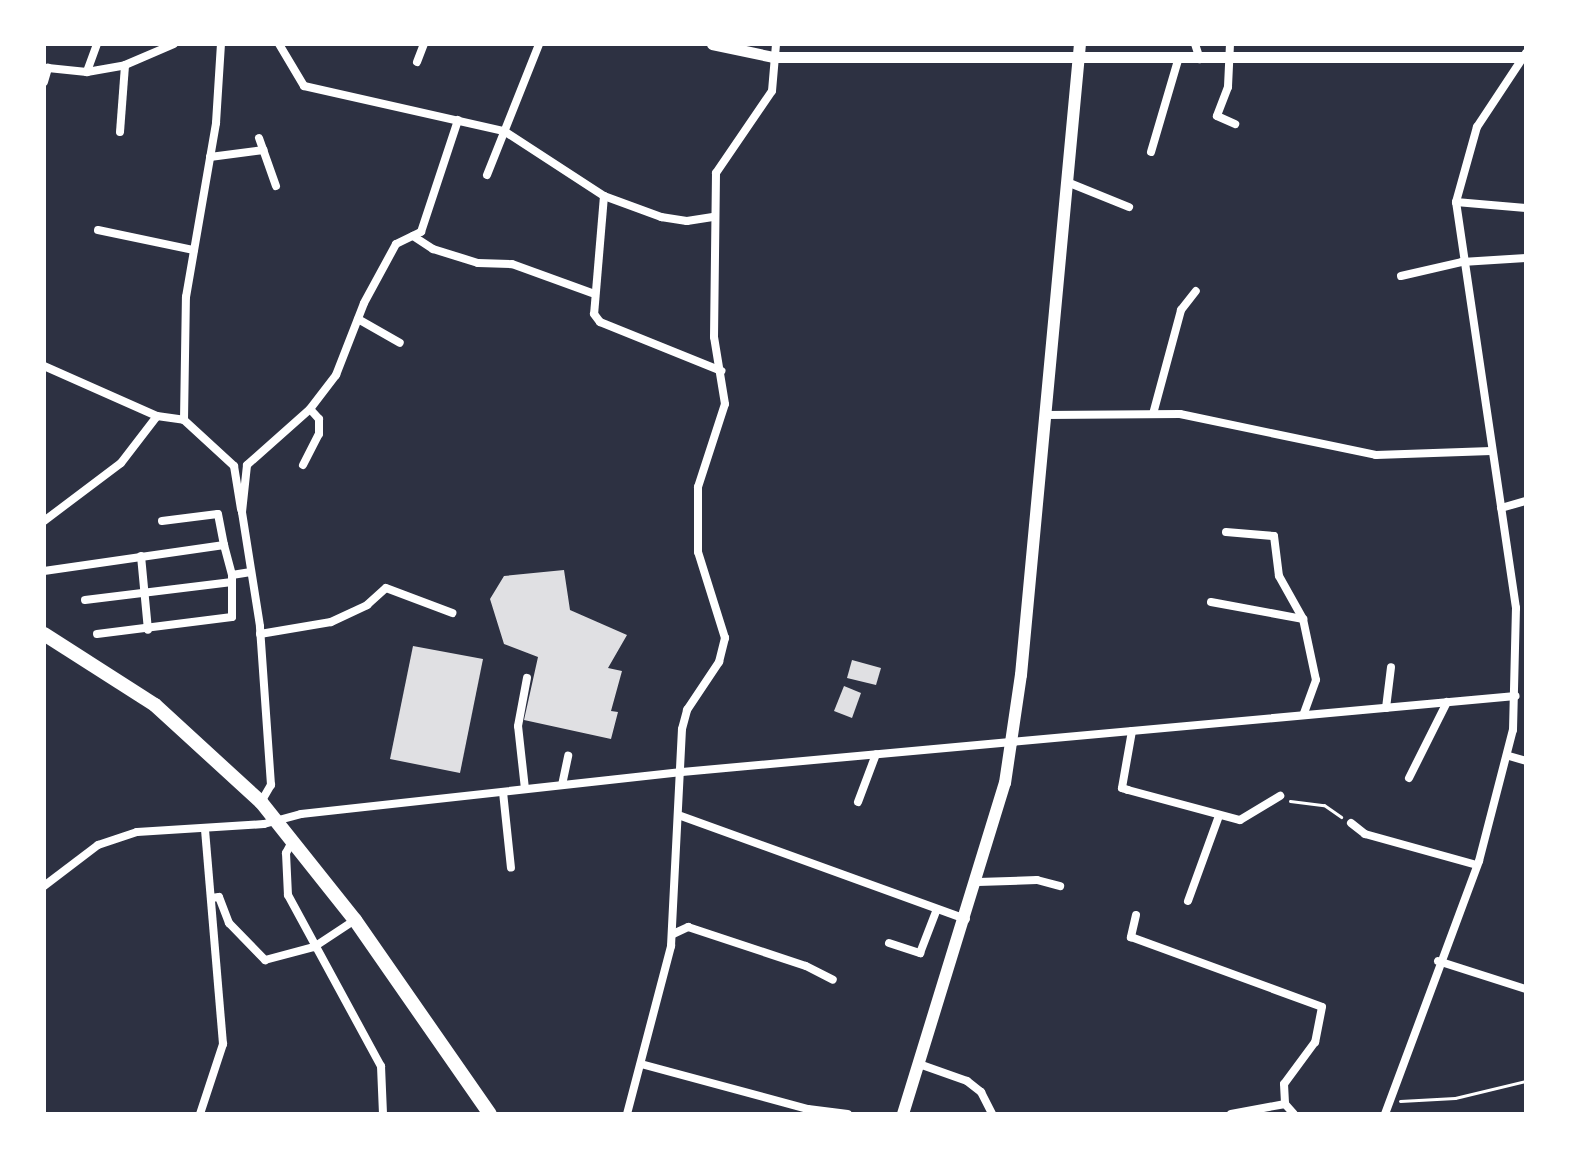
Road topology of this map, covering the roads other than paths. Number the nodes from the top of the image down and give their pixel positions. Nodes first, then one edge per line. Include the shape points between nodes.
1 (97, 44) edge
2 (174, 44) edge
3 (221, 44) edge
4 (279, 44) edge
5 (424, 44) edge
6 (539, 44) edge
7 (712, 44) edge
8 (776, 44) edge
9 (1080, 44) edge
10 (1195, 44) edge
11 (1230, 44) edge
12 (1525, 55) edge
13 (773, 57) junction
14 (1232, 59) junction
15 (1178, 60) junction
16 (1200, 60) junction
17 (1078, 61) junction
18 (417, 62) dead end
19 (125, 65) junction
20 (46, 68) edge
21 (87, 72) junction
22 (44, 82) edge
23 (458, 120) junction
24 (1235, 124) dead end
25 (504, 131) junction
26 (120, 132) dead end
27 (259, 138) dead end
28 (264, 150) junction
29 (1151, 152) dead end
30 (210, 157) junction
31 (487, 175) dead end
32 (1067, 182) junction
33 (276, 186) dead end
34 (604, 196) junction
35 (1456, 202) junction
36 (1129, 207) dead end
37 (1526, 208) edge
38 (713, 217) junction
39 (98, 230) dead end
40 (413, 236) junction
41 (194, 250) junction
42 (1526, 258) edge
43 (1462, 262) junction
44 (1401, 276) dead end
45 (1196, 291) dead end
46 (592, 293) junction
47 (358, 319) junction
48 (400, 343) dead end
49 (44, 366) edge
50 (721, 371) junction
51 (310, 409) junction
52 (1153, 414) junction
53 (1045, 415) junction
54 (157, 416) junction
55 (184, 420) junction
56 (1491, 451) junction
57 (303, 465) dead end
58 (1526, 501) edge
59 (1501, 508) junction
60 (242, 512) junction
61 (44, 521) edge
62 (162, 521) dead end
63 (1226, 532) dead end
64 (224, 545) junction
65 (141, 556) junction
66 (44, 571) edge
67 (251, 572) junction
68 (232, 578) junction
69 (144, 593) junction
70 (85, 600) dead end
71 (1211, 602) dead end
72 (452, 613) dead end
73 (1303, 619) junction
74 (148, 630) junction
75 (44, 634) edge
76 (97, 634) dead end
77 (260, 634) junction
78 (1391, 667) dead end
79 (527, 678) dead end
80 (1516, 696) junction
81 (1447, 702) junction
82 (1386, 708) junction
83 (1303, 715) junction
84 (1132, 731) junction
85 (1011, 741) junction
86 (876, 754) junction
87 (568, 756) dead end
88 (1509, 756) junction
89 (1526, 761) edge
90 (682, 772) junction
91 (1409, 778) dead end
92 (562, 785) junction
93 (525, 789) junction
94 (503, 792) junction
95 (1280, 796) road end
96 (261, 802) junction
97 (858, 802) dead end
98 (681, 816) junction
99 (1219, 816) junction
100 (278, 820) junction
101 (1351, 823) road end
102 (205, 829) junction
103 (294, 840) junction
104 (1477, 865) junction
105 (511, 868) dead end
106 (978, 882) junction
107 (44, 886) edge
108 (1060, 886) dead end
109 (211, 898) junction
110 (1188, 901) dead end
111 (937, 909) junction
112 (1136, 915) dead end
113 (355, 920) junction
114 (966, 920) junction
115 (673, 934) junction
116 (889, 943) dead end
117 (314, 947) junction
118 (1438, 961) junction
119 (833, 980) dead end
120 (1526, 989) edge
121 (641, 1064) junction
122 (919, 1064) junction
123 (1285, 1104) junction
124 (200, 1114) edge
125 (383, 1114) edge
126 (490, 1114) edge
127 (627, 1114) edge
128 (848, 1114) edge
129 (903, 1114) edge
130 (992, 1114) edge
131 (1231, 1114) edge
132 (1294, 1114) edge
133 (1385, 1114) edge

1 - 21 street
2 - 19 street
3 - 30 street
4 - 23 street via 304,86
5 - 18 street
6 - 25 street
7 - 13 street
8 - 13 street
9 - 17 main road
10 - 16 street
11 - 14 street
12 - 14 street
12 - 35 street via 1477,127
13 - 17 street
13 - 38 street via 772,91 716,173
14 - 16 street
14 - 24 street via 1217,116
15 - 16 street
15 - 17 street
15 - 29 street
17 - 32 main road
19 - 21 street
19 - 26 street
20 - 21 street
20 - 22 street
23 - 25 street
23 - 40 street via 421,232
25 - 31 street
25 - 34 street
27 - 28 street
28 - 30 street
28 - 33 street
30 - 41 street
32 - 36 street
32 - 53 main road
34 - 38 street via 661,217
34 - 46 street
35 - 37 street
35 - 43 street
38 - 50 street via 718,256 714,337
39 - 41 street
40 - 46 street via 448,254 478,263 512,264
40 - 47 street via 396,244
41 - 55 street via 184,329
42 - 43 street
43 - 44 street
43 - 56 street
45 - 52 street via 1181,310
46 - 50 street via 600,322
47 - 48 street
47 - 51 street via 336,375
49 - 54 street
50 - 90 street via 724,417 698,487 698,552 725,638 719,662 687,710
51 - 57 street via 319,419 319,434
51 - 60 street via 247,465
52 - 53 street
52 - 56 street via 1180,414 1376,455
53 - 85 main road
54 - 55 street
54 - 61 street via 121,463
55 - 60 street via 234,466
56 - 59 street
58 - 59 street
59 - 80 street via 1518,627
60 - 67 street
62 - 64 street via 218,514
63 - 73 street via 1274,536 1279,576
64 - 65 street
64 - 68 street
65 - 66 street
65 - 69 street
67 - 68 street
67 - 77 street
68 - 69 street
68 - 74 street via 232,617
69 - 70 street
69 - 74 street
71 - 73 street
72 - 77 street via 386,588 367,605 331,622
73 - 83 street via 1316,680
74 - 76 street
75 - 96 main road via 155,705
77 - 96 street via 271,785
78 - 82 street
79 - 93 street via 518,726
80 - 81 street
80 - 88 street
81 - 82 street
81 - 91 street
82 - 83 street
83 - 84 street
84 - 85 street
84 - 99 street via 1122,788
85 - 86 street
85 - 106 main road
86 - 90 street
86 - 97 street
87 - 92 street
88 - 89 street
88 - 104 street
90 - 92 street
90 - 98 street
92 - 93 street
93 - 94 street
94 - 100 street
94 - 105 street
95 - 99 street via 1251,816
96 - 100 main road
98 - 111 street
98 - 115 street
99 - 110 street
100 - 102 street
100 - 103 main road
101 - 104 street via 1365,834
102 - 107 street via 117,836
102 - 109 street
103 - 113 main road
103 - 117 street via 286,853 288,895
104 - 118 street
106 - 108 street via 1037,880
106 - 114 main road
109 - 117 street via 219,897 229,923 265,960
109 - 124 street via 223,1044
111 - 114 street
111 - 116 street via 920,953
112 - 123 street via 1131,937 1322,1007 1315,1042 1284,1084
113 - 117 street
113 - 126 main road
114 - 122 main road
115 - 119 street via 688,927
115 - 121 street
117 - 125 street via 339,981 381,1066
118 - 120 street
118 - 133 street
121 - 127 street
121 - 128 street via 808,1109
122 - 129 main road
122 - 130 street via 967,1081 981,1092
123 - 131 street
123 - 132 street

